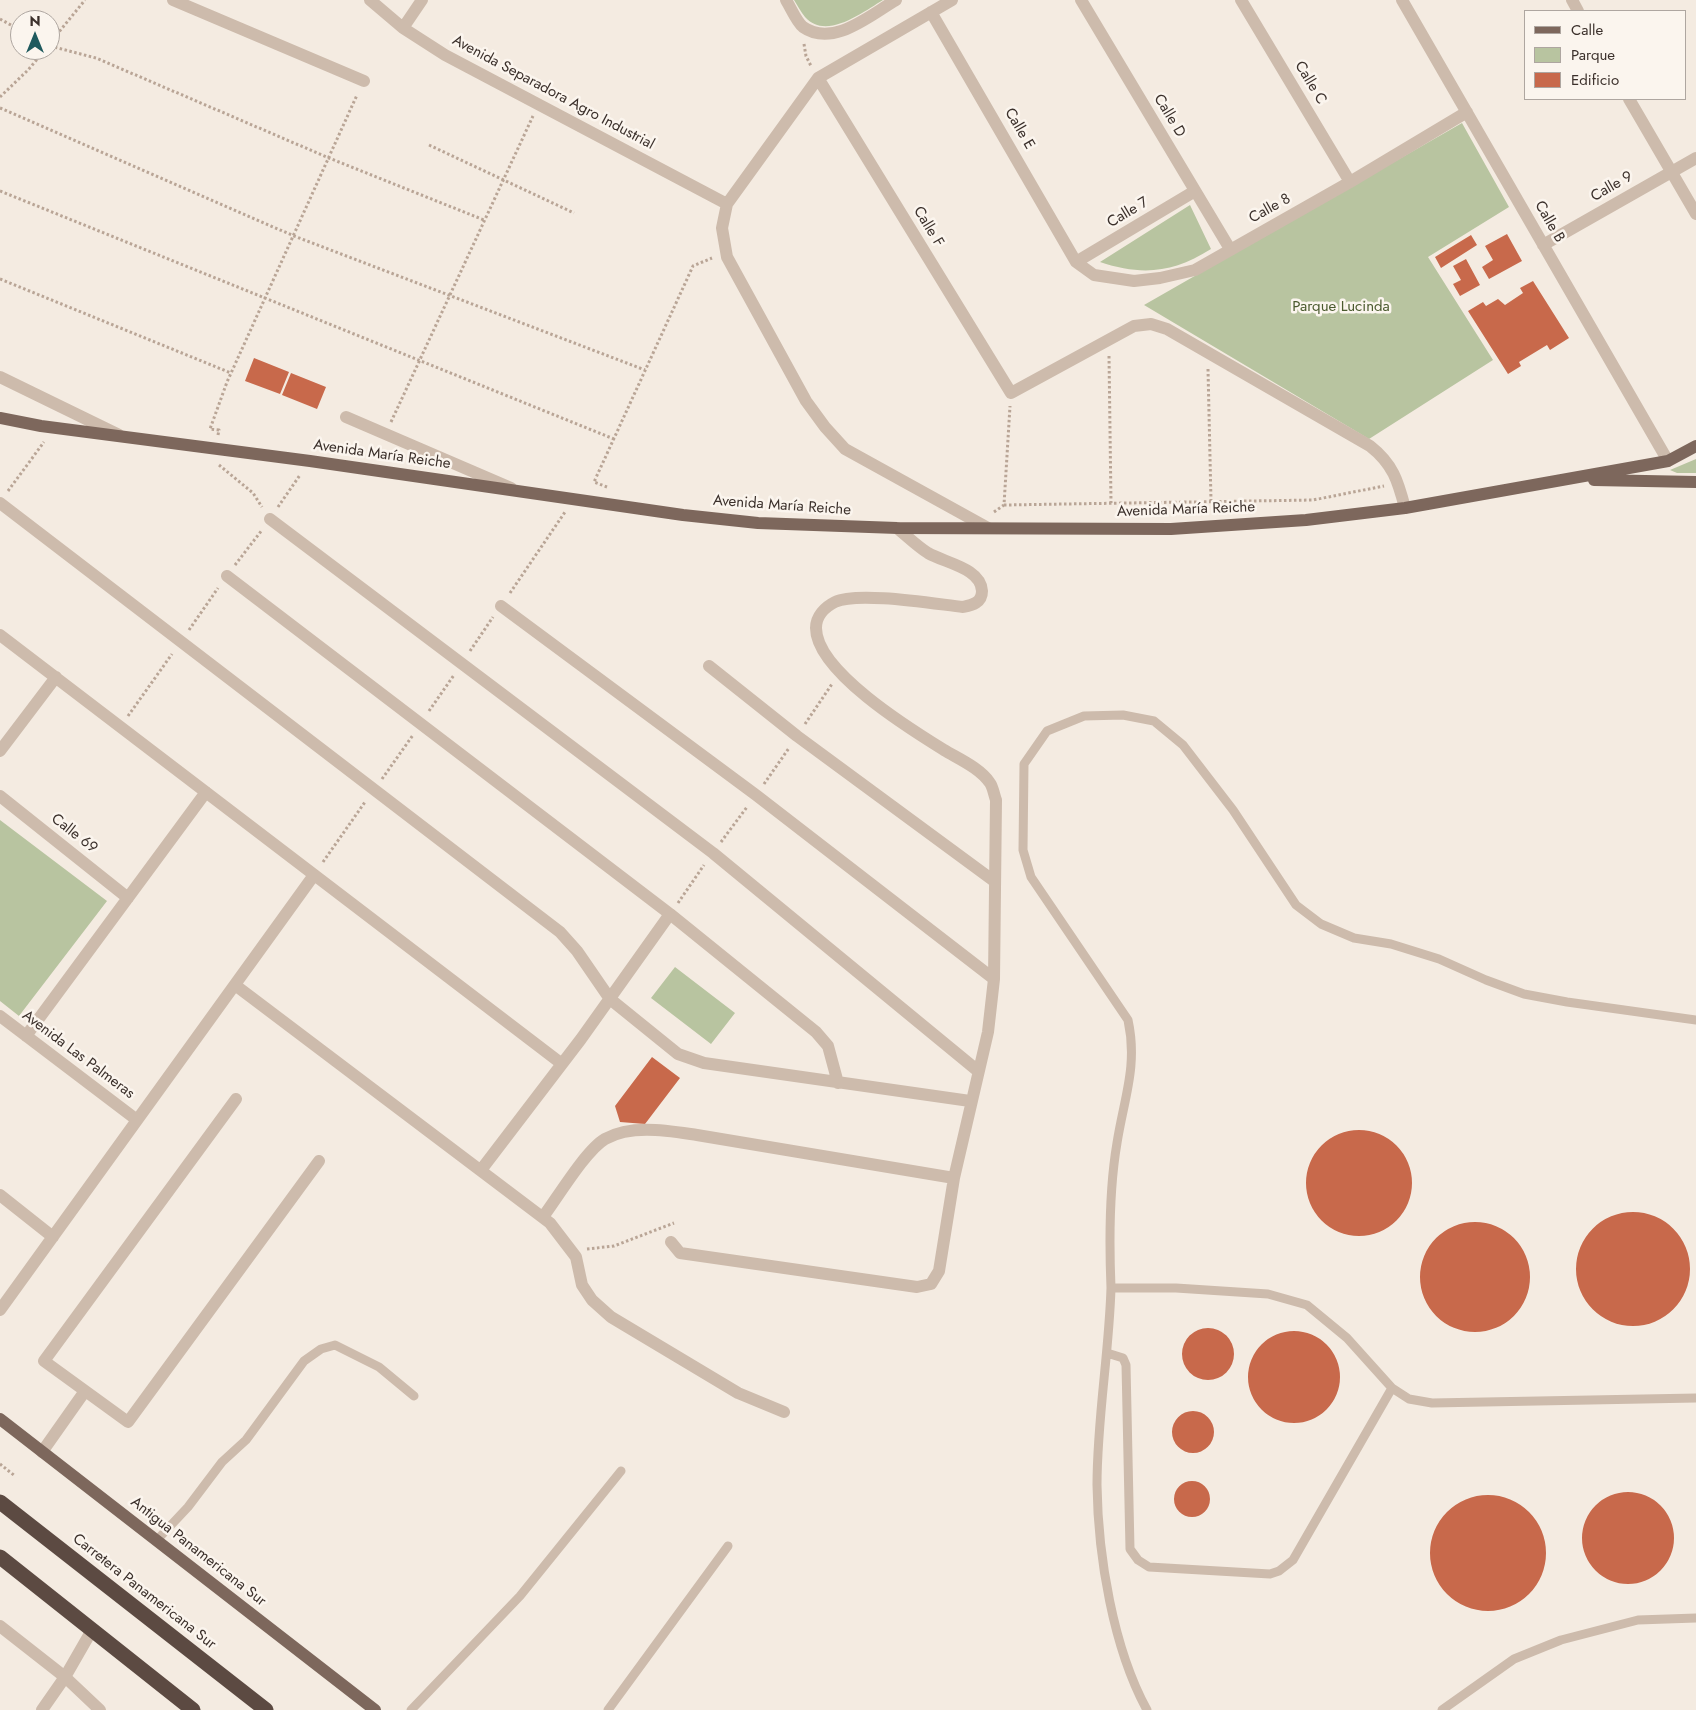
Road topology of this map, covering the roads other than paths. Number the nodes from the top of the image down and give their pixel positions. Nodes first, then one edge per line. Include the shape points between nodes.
1 (173, 0) edge
2 (370, 0) edge
3 (422, 0) edge
4 (786, 0) edge
5 (896, 0) edge
6 (952, 0) edge
7 (1081, 0) edge
8 (1241, 0) edge
9 (1402, 0) edge
10 (931, 12) junction
11 (403, 28) junction
12 (818, 78) junction
13 (364, 80) road end
14 (1630, 100) edge
15 (1466, 112) junction
16 (1696, 158) edge
17 (1672, 172) junction
18 (1350, 182) junction
19 (1196, 191) junction
20 (727, 204) junction
21 (1696, 214) edge
22 (1543, 245) junction
23 (1230, 250) junction
24 (1076, 262) junction
25 (0, 377) edge
26 (0, 418) edge
27 (346, 418) dead end
28 (124, 437) junction
29 (1696, 446) edge
30 (1668, 461) junction
31 (1566, 480) junction
32 (1696, 482) edge
33 (519, 491) junction
34 (3, 499) edge
35 (1405, 508) junction
36 (270, 519) road end
37 (984, 526) junction
38 (897, 528) junction
39 (227, 576) road end
40 (501, 606) road end
41 (0, 635) edge
42 (709, 666) dead end
43 (56, 677) junction
44 (0, 751) edge
45 (206, 792) junction
46 (0, 796) edge
47 (314, 875) junction
48 (994, 881) junction
49 (128, 898) junction
50 (670, 914) junction
51 (994, 980) junction
52 (235, 985) junction
53 (610, 999) junction
54 (0, 1016) edge
55 (1696, 1020) edge
56 (26, 1036) junction
57 (562, 1064) junction
58 (978, 1071) junction
59 (838, 1083) junction
60 (236, 1099) dead end
61 (970, 1102) junction
62 (137, 1120) junction
63 (319, 1161) dead end
64 (481, 1170) junction
65 (954, 1178) junction
66 (0, 1195) edge
67 (543, 1217) junction
68 (53, 1237) junction
69 (671, 1242) dead end
70 (1111, 1288) junction
71 (0, 1310) edge
72 (1107, 1354) junction
73 (1392, 1388) junction
74 (85, 1391) junction
75 (414, 1396) dead end
76 (1696, 1398) edge
77 (784, 1412) dead end
78 (0, 1419) edge
79 (42, 1452) junction
80 (621, 1471) dead end
81 (0, 1502) edge
82 (157, 1540) junction
83 (728, 1546) dead end
84 (0, 1557) edge
85 (1696, 1618) edge
86 (0, 1626) edge
87 (92, 1630) junction
88 (65, 1677) junction
89 (42, 1710) edge
90 (100, 1710) edge
91 (193, 1710) edge
92 (266, 1710) edge
93 (375, 1710) edge
94 (411, 1710) edge
95 (608, 1710) edge
96 (1147, 1710) edge
97 (1442, 1710) edge

1 - 13 street
2 - 11 street, Avenida Separadora Agro Industrial
3 - 11 street
4 - 5 street via 802,26 827,34 846,30
6 - 10 street
7 - 19 street, Calle D
8 - 18 street, Calle C
9 - 15 street, Calle B
10 - 12 street
10 - 24 street, Calle E
11 - 20 street, Avenida Separadora Agro Industrial via 445,55
12 - 20 street
12 - 35 street, Calle F via 1011,393 1109,338 1134,326 1151,324 1167,329 1370,446 1386,458 1399,483
14 - 17 street
15 - 18 street, Calle 8
15 - 22 street, Calle B
16 - 17 street, Calle 9
17 - 21 street
17 - 22 street, Calle 9
18 - 23 street, Calle 8
19 - 23 street, Calle D
19 - 24 street, Calle 7
20 - 37 street via 722,228 726,252 806,401 845,449
22 - 30 street, Calle B
23 - 24 street, Calle 8 via 1195,270 1134,281 1094,275
25 - 28 street
26 - 28 main road, Avenida María Reiche
27 - 33 street
28 - 33 main road, Avenida María Reiche
29 - 30 main road, Avenida María Reiche
30 - 31 main road, Avenida María Reiche
31 - 32 main road, Avenida María Reiche
31 - 35 main road, Avenida María Reiche
33 - 38 main road, Avenida María Reiche via 758,523
34 - 53 street via 181,641 560,932
35 - 37 main road, Avenida María Reiche via 1306,520 1179,529
36 - 58 street via 713,853
37 - 38 main road, Avenida María Reiche
38 - 48 street via 927,552 975,575 982,584 982,595 976,604 963,607 860,598 836,601 821,612 816,626 818,642 840,673 900,722 991,783 996,800
39 - 50 street
40 - 51 street via 756,795
41 - 43 street
42 - 48 street via 797,736
43 - 44 street
43 - 45 street
45 - 47 street
45 - 49 street
46 - 49 street, Calle 69
47 - 52 street
47 - 57 street
48 - 51 street
49 - 56 street
50 - 53 street
50 - 59 street via 816,1032 828,1046
51 - 58 street via 988,1032
52 - 62 street
52 - 64 street
53 - 57 street
53 - 59 street via 678,1054 704,1063
54 - 56 street, Avenida Las Palmeras
55 - 70 lane via 1524,994 1438,959 1390,944 1354,938 1321,924 1296,905 1234,810 1189,752 1154,721 1123,716 1084,716 1047,731 1024,764 1023,850 1031,877 1128,1020 1132,1039 1133,1062 1116,1145 1110,1243
56 - 62 street, Avenida Las Palmeras
57 - 64 street
58 - 61 street
59 - 61 street
60 - 74 street via 44,1360
61 - 65 street
62 - 68 street
63 - 74 street via 128,1422
64 - 67 street
65 - 67 street via 697,1135 643,1130 606,1138 594,1147
65 - 69 street via 939,1271 931,1284 916,1287 680,1253
66 - 68 street
67 - 77 street via 572,1250 582,1285 592,1300 611,1317 738,1393
68 - 71 street
70 - 72 lane
70 - 73 lane via 1268,1294 1307,1305 1347,1338
72 - 73 lane via 1123,1358 1126,1365 1130,1549 1149,1568 1270,1574 1288,1566
72 - 96 lane via 1097,1485 1101,1549 1117,1635 1133,1685
73 - 76 lane via 1409,1399 1432,1403
74 - 79 street
75 - 82 lane via 379,1367 359,1356 335,1345 321,1349 304,1360 246,1440 222,1462 188,1507
78 - 79 main road, Antigua Panamericana Sur
79 - 82 main road, Antigua Panamericana Sur
80 - 94 lane via 520,1596
81 - 92 highway, Carretera Panamericana Sur
82 - 93 main road, Antigua Panamericana Sur
83 - 95 lane
84 - 87 highway
85 - 97 lane via 1638,1620 1561,1640 1514,1660
86 - 88 street
87 - 88 street
87 - 91 highway
88 - 89 street
88 - 90 street

